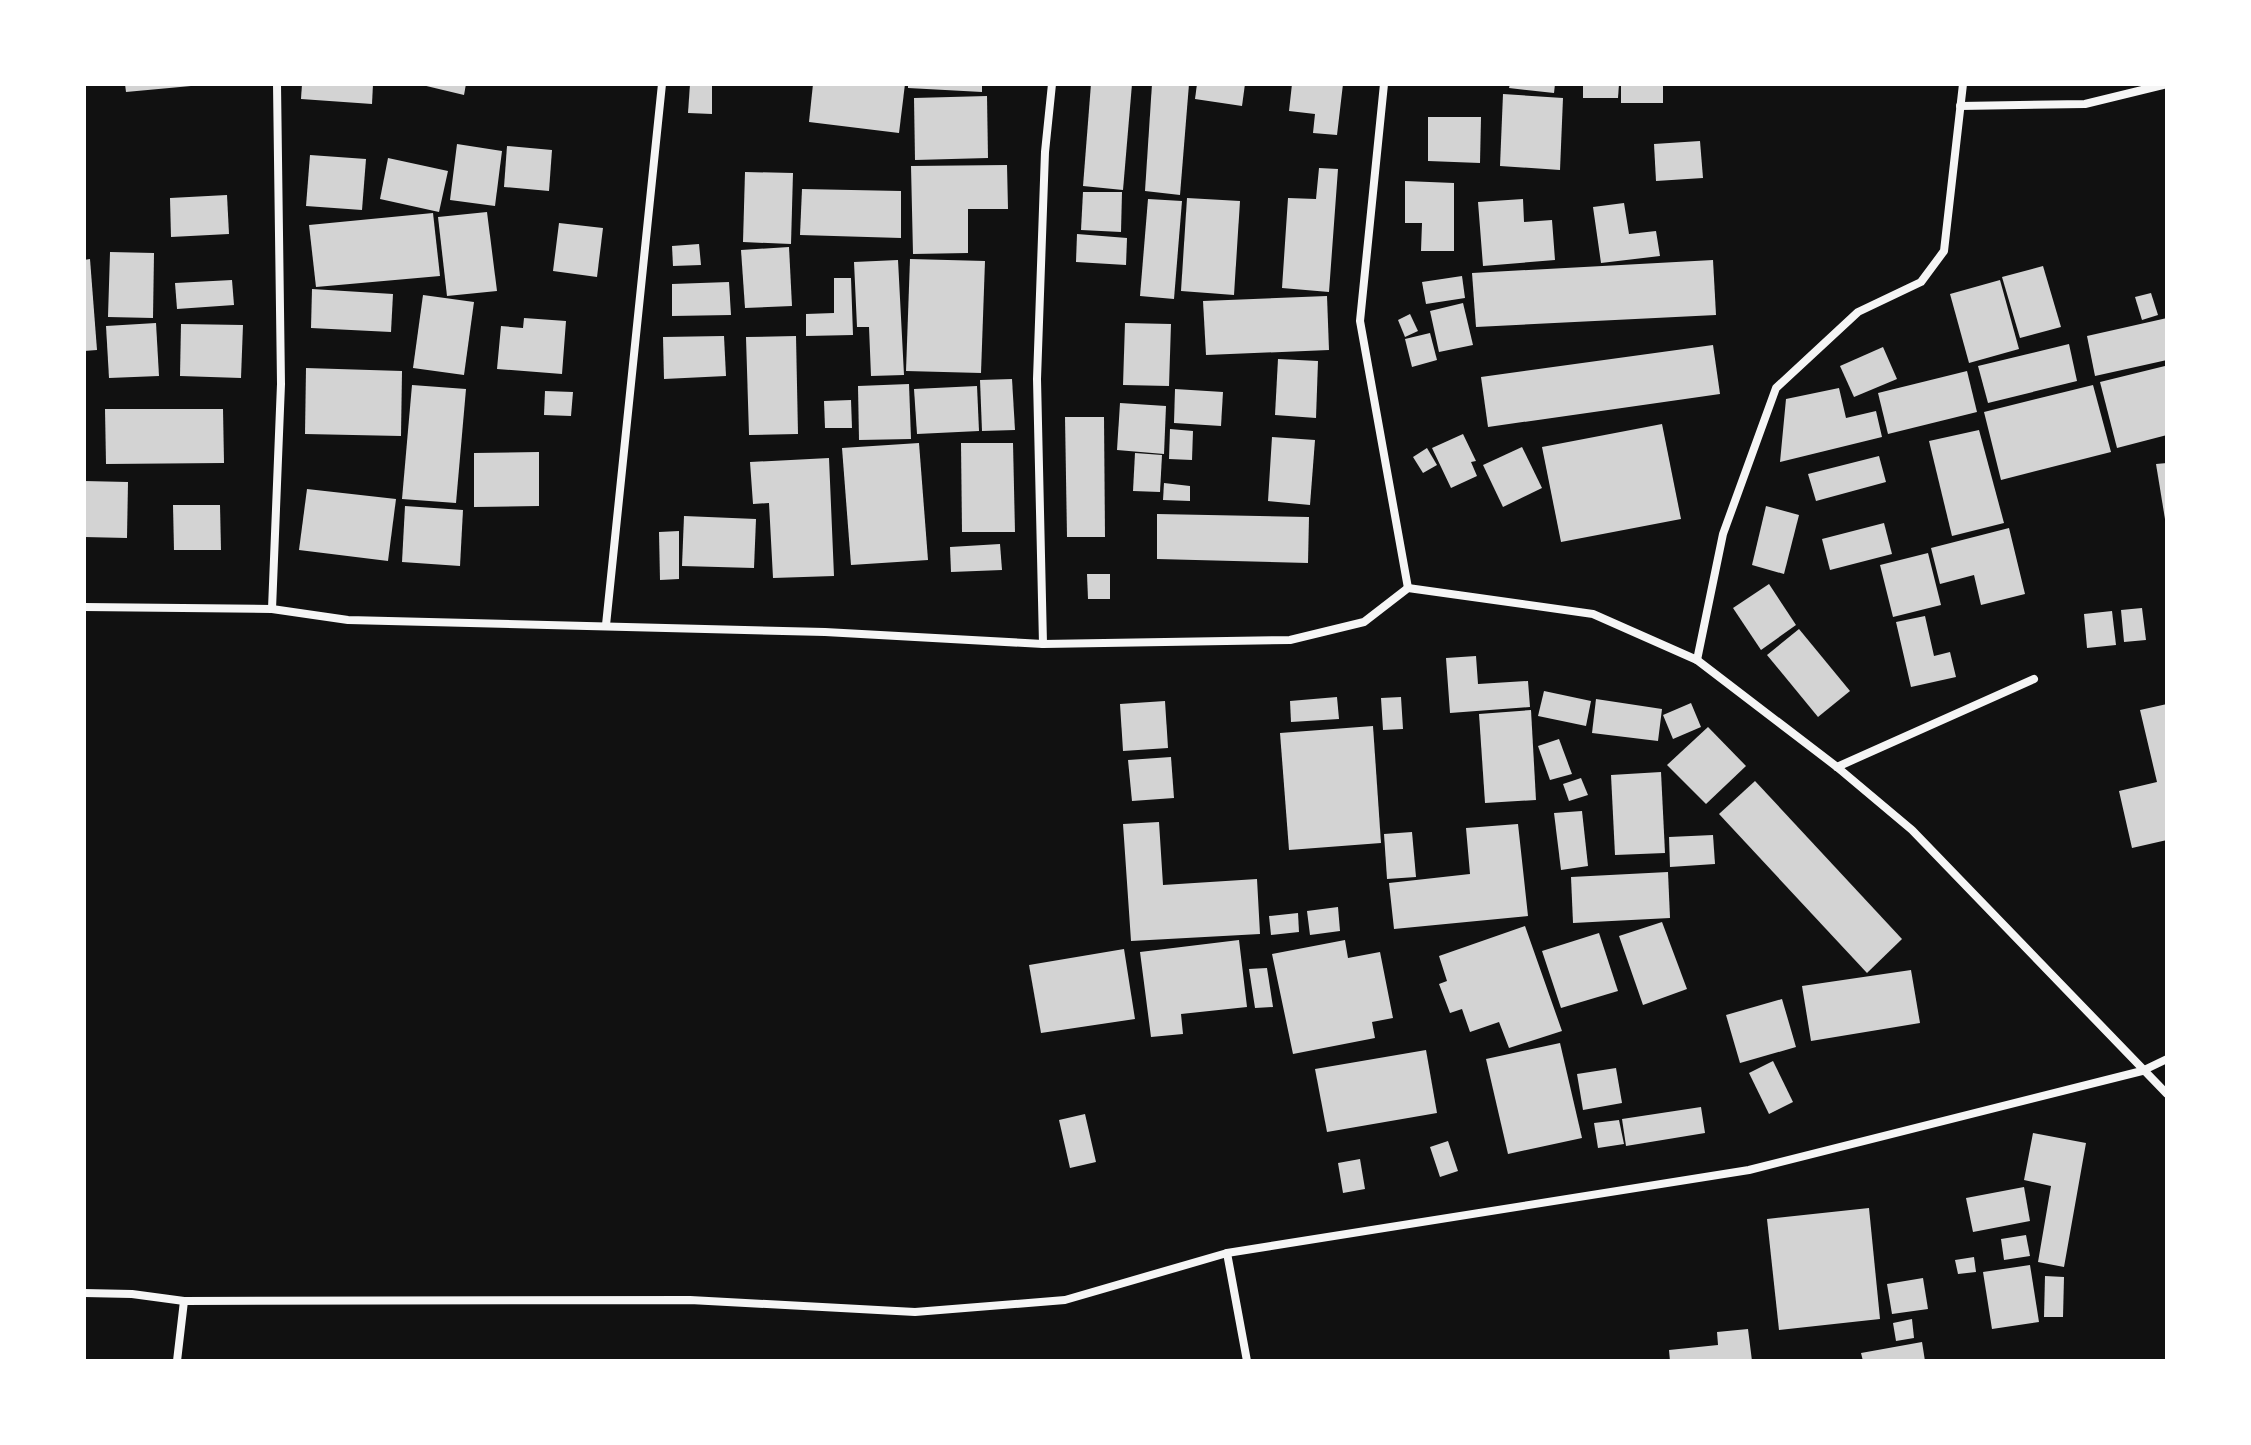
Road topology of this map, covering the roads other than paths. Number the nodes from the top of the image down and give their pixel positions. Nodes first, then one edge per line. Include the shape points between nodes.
1 (277, 84) edge
2 (662, 84) edge
3 (1052, 84) edge
4 (1384, 84) edge
5 (1963, 84) edge
6 (2167, 84) edge
7 (1960, 106) junction
8 (1408, 588) junction
9 (84, 607) edge
10 (272, 609) junction
11 (606, 625) junction
12 (1043, 644) junction
13 (1697, 660) junction
14 (2034, 679) dead end
15 (1837, 767) junction
16 (2167, 1059) edge
17 (2142, 1071) junction
18 (2167, 1094) edge
19 (1227, 1253) junction
20 (84, 1293) edge
21 (184, 1301) junction
22 (177, 1361) edge
23 (1247, 1361) edge

1 - 10 street via 281,384
2 - 11 street
3 - 12 street via 1037,379
4 - 8 street via 1360,321
5 - 7 street
6 - 7 street via 2085,104
7 - 13 street via 1944,251 1921,282 1858,312 1776,388 1723,534
8 - 12 street via 1364,622 1290,640
8 - 13 street via 1593,614
9 - 10 street
10 - 11 street via 348,620
11 - 12 street
13 - 15 street
14 - 15 street
15 - 17 street via 1912,830
16 - 17 street
17 - 18 street
17 - 19 street via 1749,1170
19 - 21 street via 1065,1300 915,1312 690,1300
19 - 23 street
20 - 21 street
21 - 22 street

